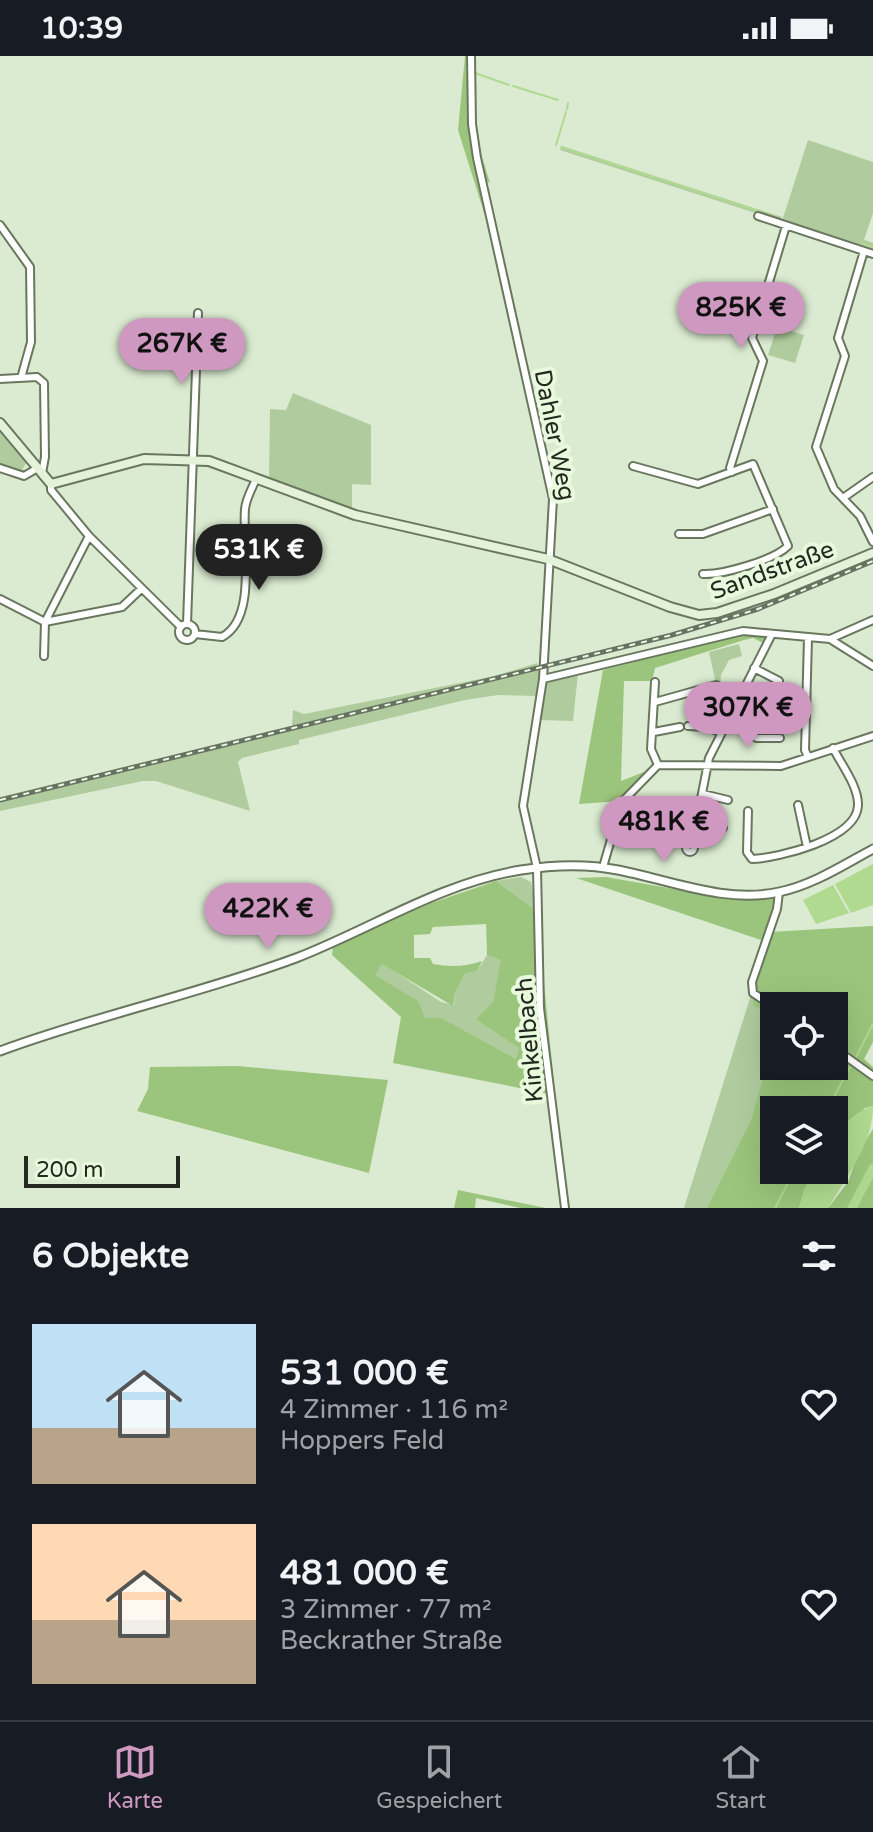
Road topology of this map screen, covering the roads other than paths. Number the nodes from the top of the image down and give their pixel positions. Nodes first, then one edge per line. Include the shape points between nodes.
1 (471, 57) edge
2 (758, 216) dead end
3 (0, 225) edge
4 (786, 226) junction
5 (864, 251) junction
6 (873, 254) edge
7 (198, 313) dead end
8 (21, 378) junction
9 (0, 379) edge
10 (0, 423) edge
11 (194, 459) junction
12 (633, 466) dead end
13 (0, 468) edge
14 (37, 472) junction
15 (732, 472) junction
16 (873, 477) edge
17 (256, 479) junction
18 (53, 485) junction
19 (843, 498) junction
20 (773, 509) junction
21 (679, 534) dead end
22 (89, 536) junction
23 (873, 542) edge
24 (873, 553) edge
25 (548, 559) junction
26 (703, 574) dead end
27 (141, 589) junction
28 (0, 599) edge
29 (873, 620) edge
30 (45, 622) junction
31 (184, 626) junction
32 (195, 634) junction
33 (772, 634) junction
34 (808, 638) junction
35 (830, 639) junction
36 (44, 656) dead end
37 (873, 666) edge
38 (754, 668) junction
39 (543, 679) junction
40 (779, 681) dead end
41 (655, 682) dead end
42 (740, 695) junction
43 (655, 702) junction
44 (779, 712) dead end
45 (727, 722) junction
46 (654, 732) junction
47 (721, 733) junction
48 (873, 736) edge
49 (780, 738) dead end
50 (833, 748) junction
51 (808, 757) junction
52 (658, 765) junction
53 (707, 765) junction
54 (703, 794) junction
55 (728, 800) dead end
56 (798, 805) dead end
57 (748, 811) dead end
58 (697, 821) junction
59 (723, 828) dead end
60 (692, 844) dead end
61 (807, 847) junction
62 (873, 849) edge
63 (603, 867) junction
64 (537, 868) junction
65 (779, 892) junction
66 (760, 998) edge
67 (0, 1051) edge
68 (848, 1058) edge
69 (873, 1076) edge
70 (565, 1208) edge

1 - 25 street, Dahler Weg via 477,158 553,499
2 - 4 street
3 - 8 street via 30,267 31,342
4 - 5 street
4 - 15 street via 752,338 763,361
5 - 6 street
5 - 19 street via 838,338 845,356 817,441 834,489
7 - 11 street
8 - 9 street
8 - 14 street via 37,377 44,383 45,457
10 - 14 main road
11 - 17 main road, Sandstraße
11 - 18 main road, Sandstraße via 144,459
11 - 31 street
12 - 15 street via 698,484
13 - 14 street via 24,476
14 - 18 main road
15 - 20 street via 753,464
16 - 19 street
17 - 25 main road, Sandstraße via 355,515
17 - 32 street via 245,509 244,600 238,625 222,637
18 - 22 street via 51,490
19 - 23 street
20 - 21 street via 703,534
20 - 26 street via 787,540 784,550 718,575
22 - 27 street
22 - 30 street
24 - 25 main road, Sandstraße via 774,594 704,615
25 - 39 street, Dahler Weg
27 - 30 street via 122,607
27 - 31 street
28 - 30 street
29 - 35 street
30 - 36 street
31 - 32 street via 194,627
31 - 32 street via 184,639
33 - 34 street
33 - 38 street
33 - 39 street via 728,632
34 - 35 street
34 - 51 street
35 - 37 street
38 - 40 street
38 - 42 street
39 - 64 street, Dahler Weg via 523,789
41 - 43 street
42 - 43 street via 716,685
42 - 44 street
42 - 45 street
43 - 46 street
45 - 47 street
45 - 49 street via 757,738
46 - 47 street via 684,726
46 - 52 street via 651,749
47 - 53 street
48 - 50 street
50 - 51 street
50 - 61 street via 858,807 843,828
51 - 53 street via 781,766
52 - 53 street
52 - 63 street via 622,802
53 - 54 street
54 - 55 street
54 - 58 street
56 - 61 street
57 - 61 street via 747,852 752,859
58 - 59 street
58 - 60 street
62 - 65 street
63 - 64 street
63 - 65 street via 729,894
64 - 67 street via 464,884 285,961
64 - 70 street, Kinkelbach via 540,1008
65 - 66 street via 752,982 753,993
68 - 69 street

